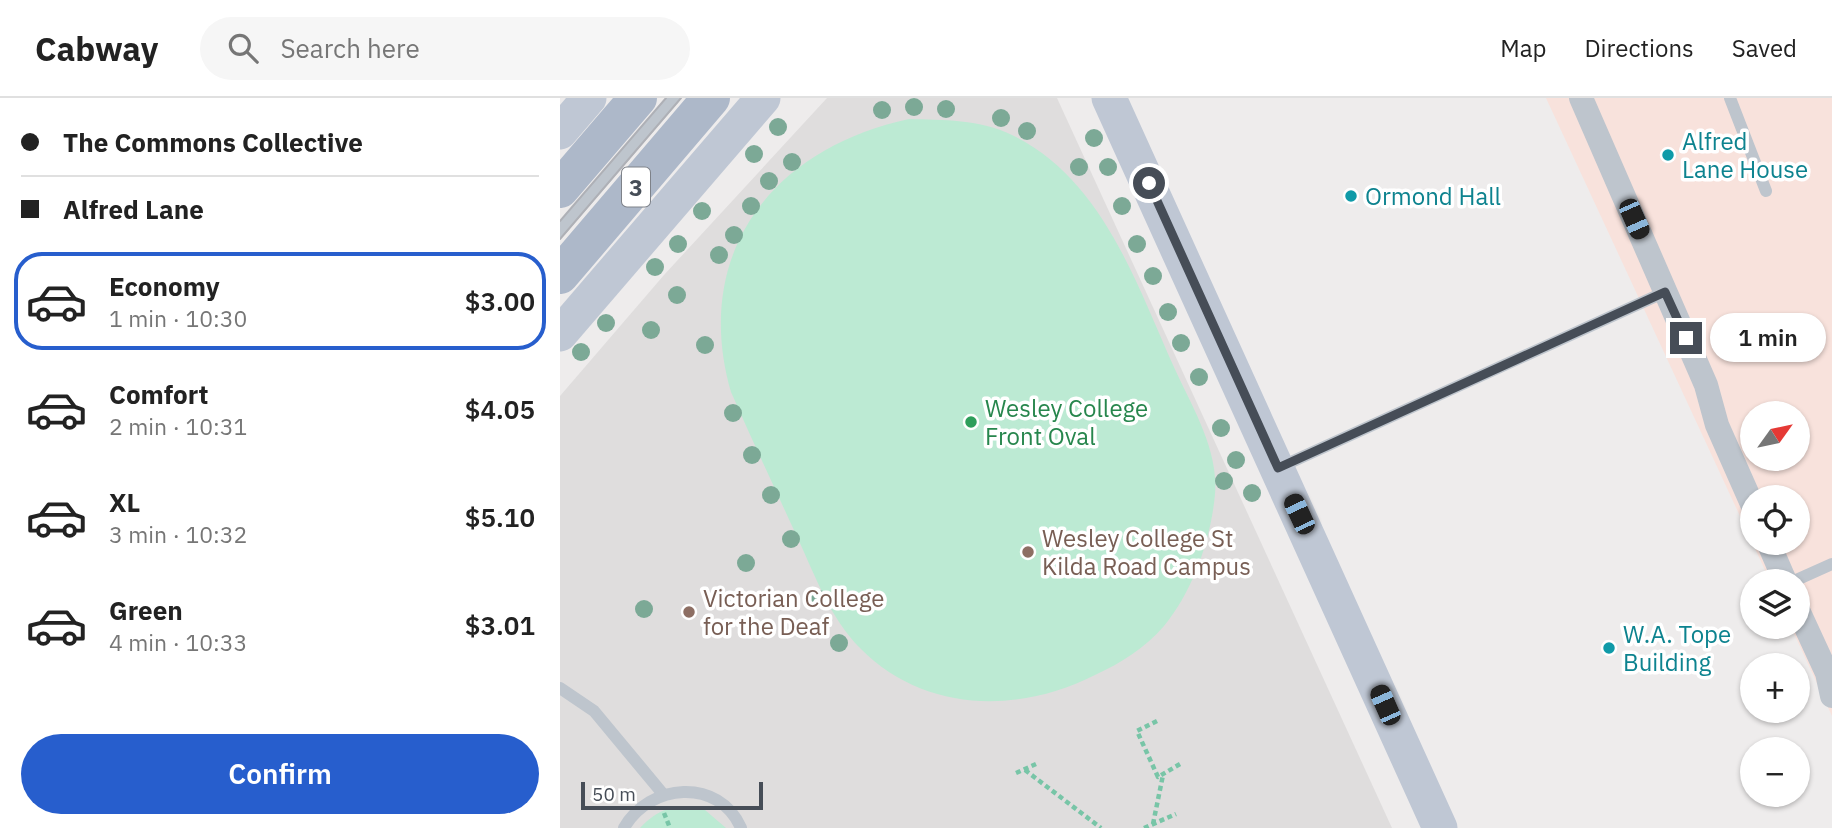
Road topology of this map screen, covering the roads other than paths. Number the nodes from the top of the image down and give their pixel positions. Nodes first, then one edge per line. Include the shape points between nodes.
1 (589, 98) edge
2 (638, 98) edge
3 (674, 98) edge
4 (711, 98) edge
5 (763, 98) edge
6 (1109, 98) edge
7 (1581, 98) edge
8 (1730, 98) edge
9 (560, 132) edge
10 (560, 189) edge
11 (1766, 191) dead end
12 (648, 202) junction
13 (560, 230) edge
14 (560, 275) edge
15 (1665, 292) junction
16 (560, 334) edge
17 (1278, 468) junction
18 (1744, 485) edge
19 (1832, 564) edge
20 (1810, 574) edge
21 (1810, 636) edge
22 (560, 688) edge
23 (1832, 696) edge
24 (663, 794) junction
25 (624, 828) edge
26 (741, 828) edge
27 (1440, 828) edge

1 - 9 street
2 - 10 main road, 3
3 - 13 lane
4 - 12 main road, 3
5 - 12 street
6 - 17 street
7 - 15 street
8 - 11 lane
12 - 14 main road, 3
12 - 16 street
15 - 17 lane
15 - 18 street
17 - 27 street
19 - 20 lane
21 - 23 street
22 - 24 lane via 594,711
24 - 25 lane via 643,804
24 - 26 lane via 684,790 706,795 725,806

